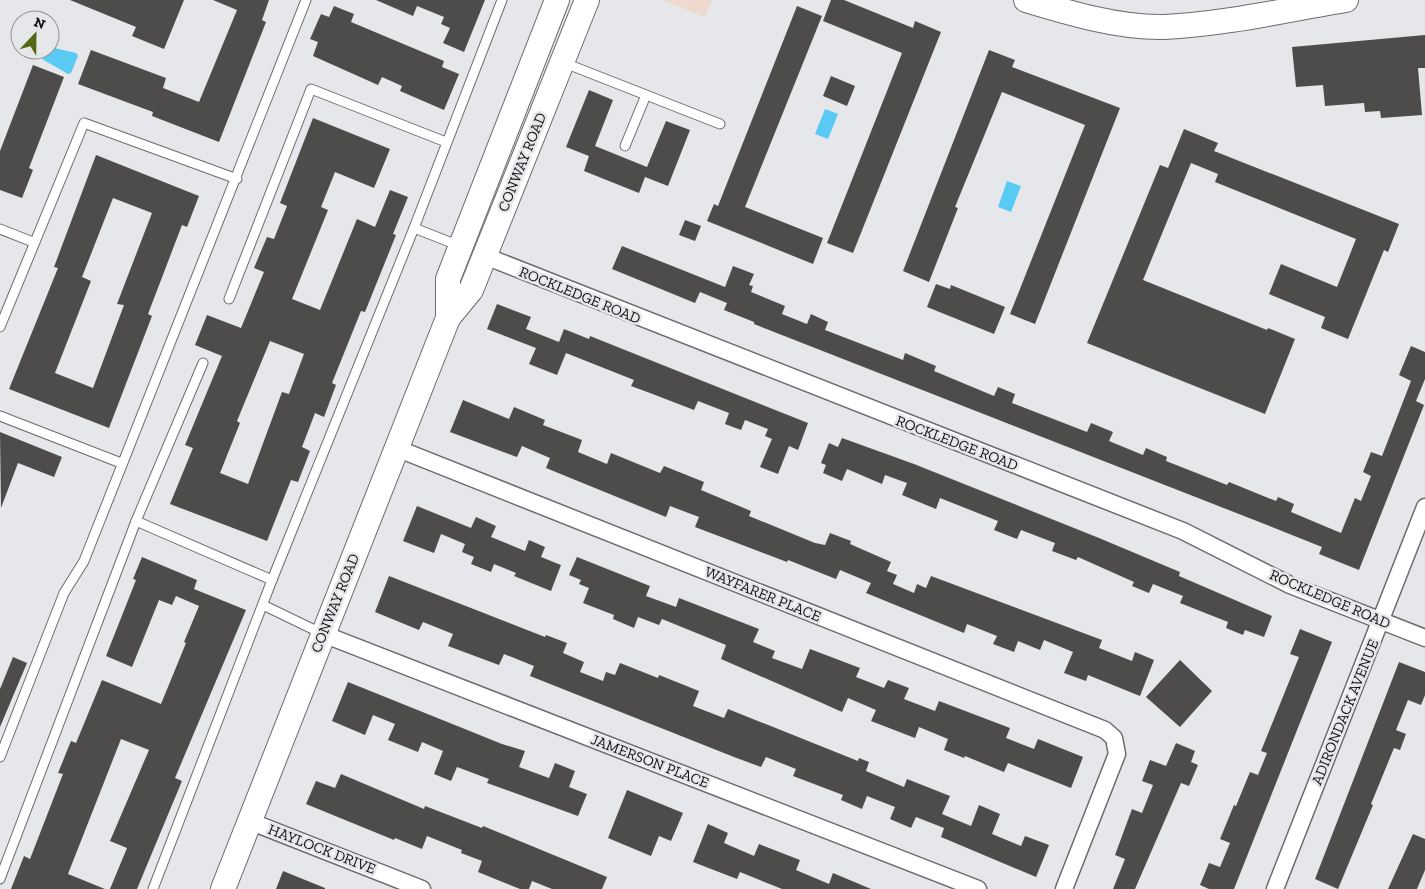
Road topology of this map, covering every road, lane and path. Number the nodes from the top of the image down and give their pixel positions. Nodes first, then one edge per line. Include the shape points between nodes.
1 (306, 0) edge
2 (502, 0) edge
3 (557, 0) edge
4 (587, 0) edge
5 (1026, 0) edge
6 (1346, 0) edge
7 (562, 62) junction
8 (646, 96) junction
9 (720, 124) dead end
10 (446, 142) junction
11 (625, 146) dead end
12 (237, 178) junction
13 (414, 228) junction
14 (0, 229) edge
15 (33, 242) junction
16 (460, 247) junction
17 (485, 256) junction
18 (230, 299) dead end
19 (448, 318) junction
20 (0, 327) edge
21 (203, 363) dead end
22 (0, 416) edge
23 (396, 448) junction
24 (121, 463) junction
25 (1425, 507) edge
26 (136, 521) junction
27 (272, 580) junction
28 (263, 605) junction
29 (1381, 620) junction
30 (323, 634) junction
31 (1425, 638) edge
32 (0, 757) edge
33 (250, 821) junction
34 (0, 879) edge
35 (153, 889) edge
36 (223, 889) edge
37 (422, 889) edge
38 (978, 889) edge
39 (1064, 889) edge
40 (1275, 889) edge

1 - 12 lane
2 - 10 lane
3 - 16 main road, CONWAY ROAD
4 - 7 main road, CONWAY ROAD
5 - 6 main road via 1090,19 1163,27
7 - 8 lane
7 - 17 main road, CONWAY ROAD
8 - 9 lane
8 - 11 lane
10 - 13 lane
10 - 18 lane via 311,89
12 - 15 lane via 84,123
12 - 24 lane
13 - 16 lane
13 - 27 lane
14 - 15 lane
15 - 20 lane
16 - 19 main road, CONWAY ROAD via 448,278
17 - 19 main road, CONWAY ROAD via 471,290
17 - 29 street, ROCKLEDGE ROAD via 1183,531 1290,585
19 - 23 main road, CONWAY ROAD
21 - 26 lane
22 - 24 lane
23 - 30 main road, CONWAY ROAD
23 - 39 street, WAYFARER PLACE via 1105,730 1114,738 1117,754
24 - 32 lane via 84,561 64,593
25 - 29 street, ADIRONDACK AVENUE
26 - 27 lane
26 - 34 lane
27 - 28 lane
28 - 30 lane
28 - 35 lane
29 - 31 street, ROCKLEDGE ROAD
29 - 40 street, ADIRONDACK AVENUE
30 - 33 main road, CONWAY ROAD
30 - 38 street, JAMERSON PLACE
33 - 36 main road, CONWAY ROAD
33 - 37 street, HAYLOCK DRIVE

